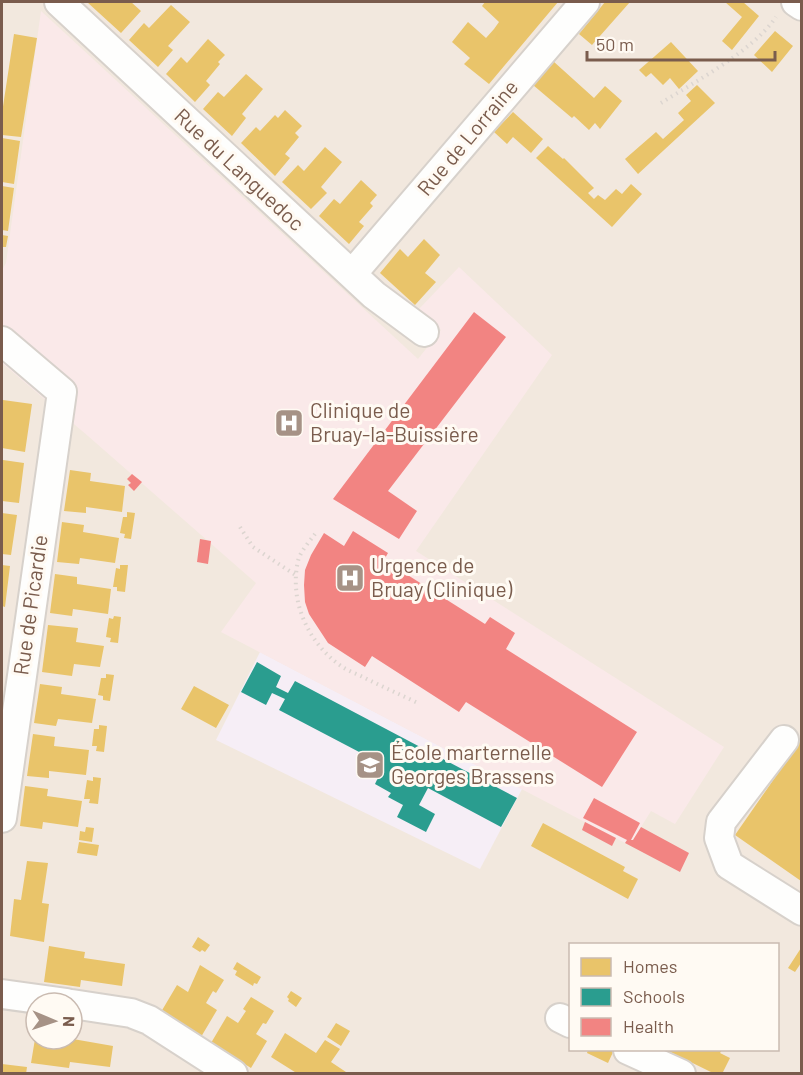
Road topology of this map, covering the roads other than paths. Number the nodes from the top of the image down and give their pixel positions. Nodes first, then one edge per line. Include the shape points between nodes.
1 (59, 2) edge
2 (585, 2) edge
3 (352, 274) junction
4 (424, 333) dead end
5 (2, 341) edge
6 (784, 740) dead end
7 (2, 818) edge
8 (801, 911) edge
9 (2, 994) edge
10 (24, 997) edge
11 (84, 1006) edge
12 (630, 1051) edge
13 (233, 1074) edge
14 (681, 1074) edge

1 - 3 street, Rue du Languedoc
2 - 3 street, Rue de Lorraine
3 - 4 street, Rue du Languedoc
5 - 7 street, Rue de Picardie via 62,392
6 - 8 street via 721,822 719,838 729,865
9 - 10 street
11 - 13 street via 131,1013 149,1020
12 - 14 street

